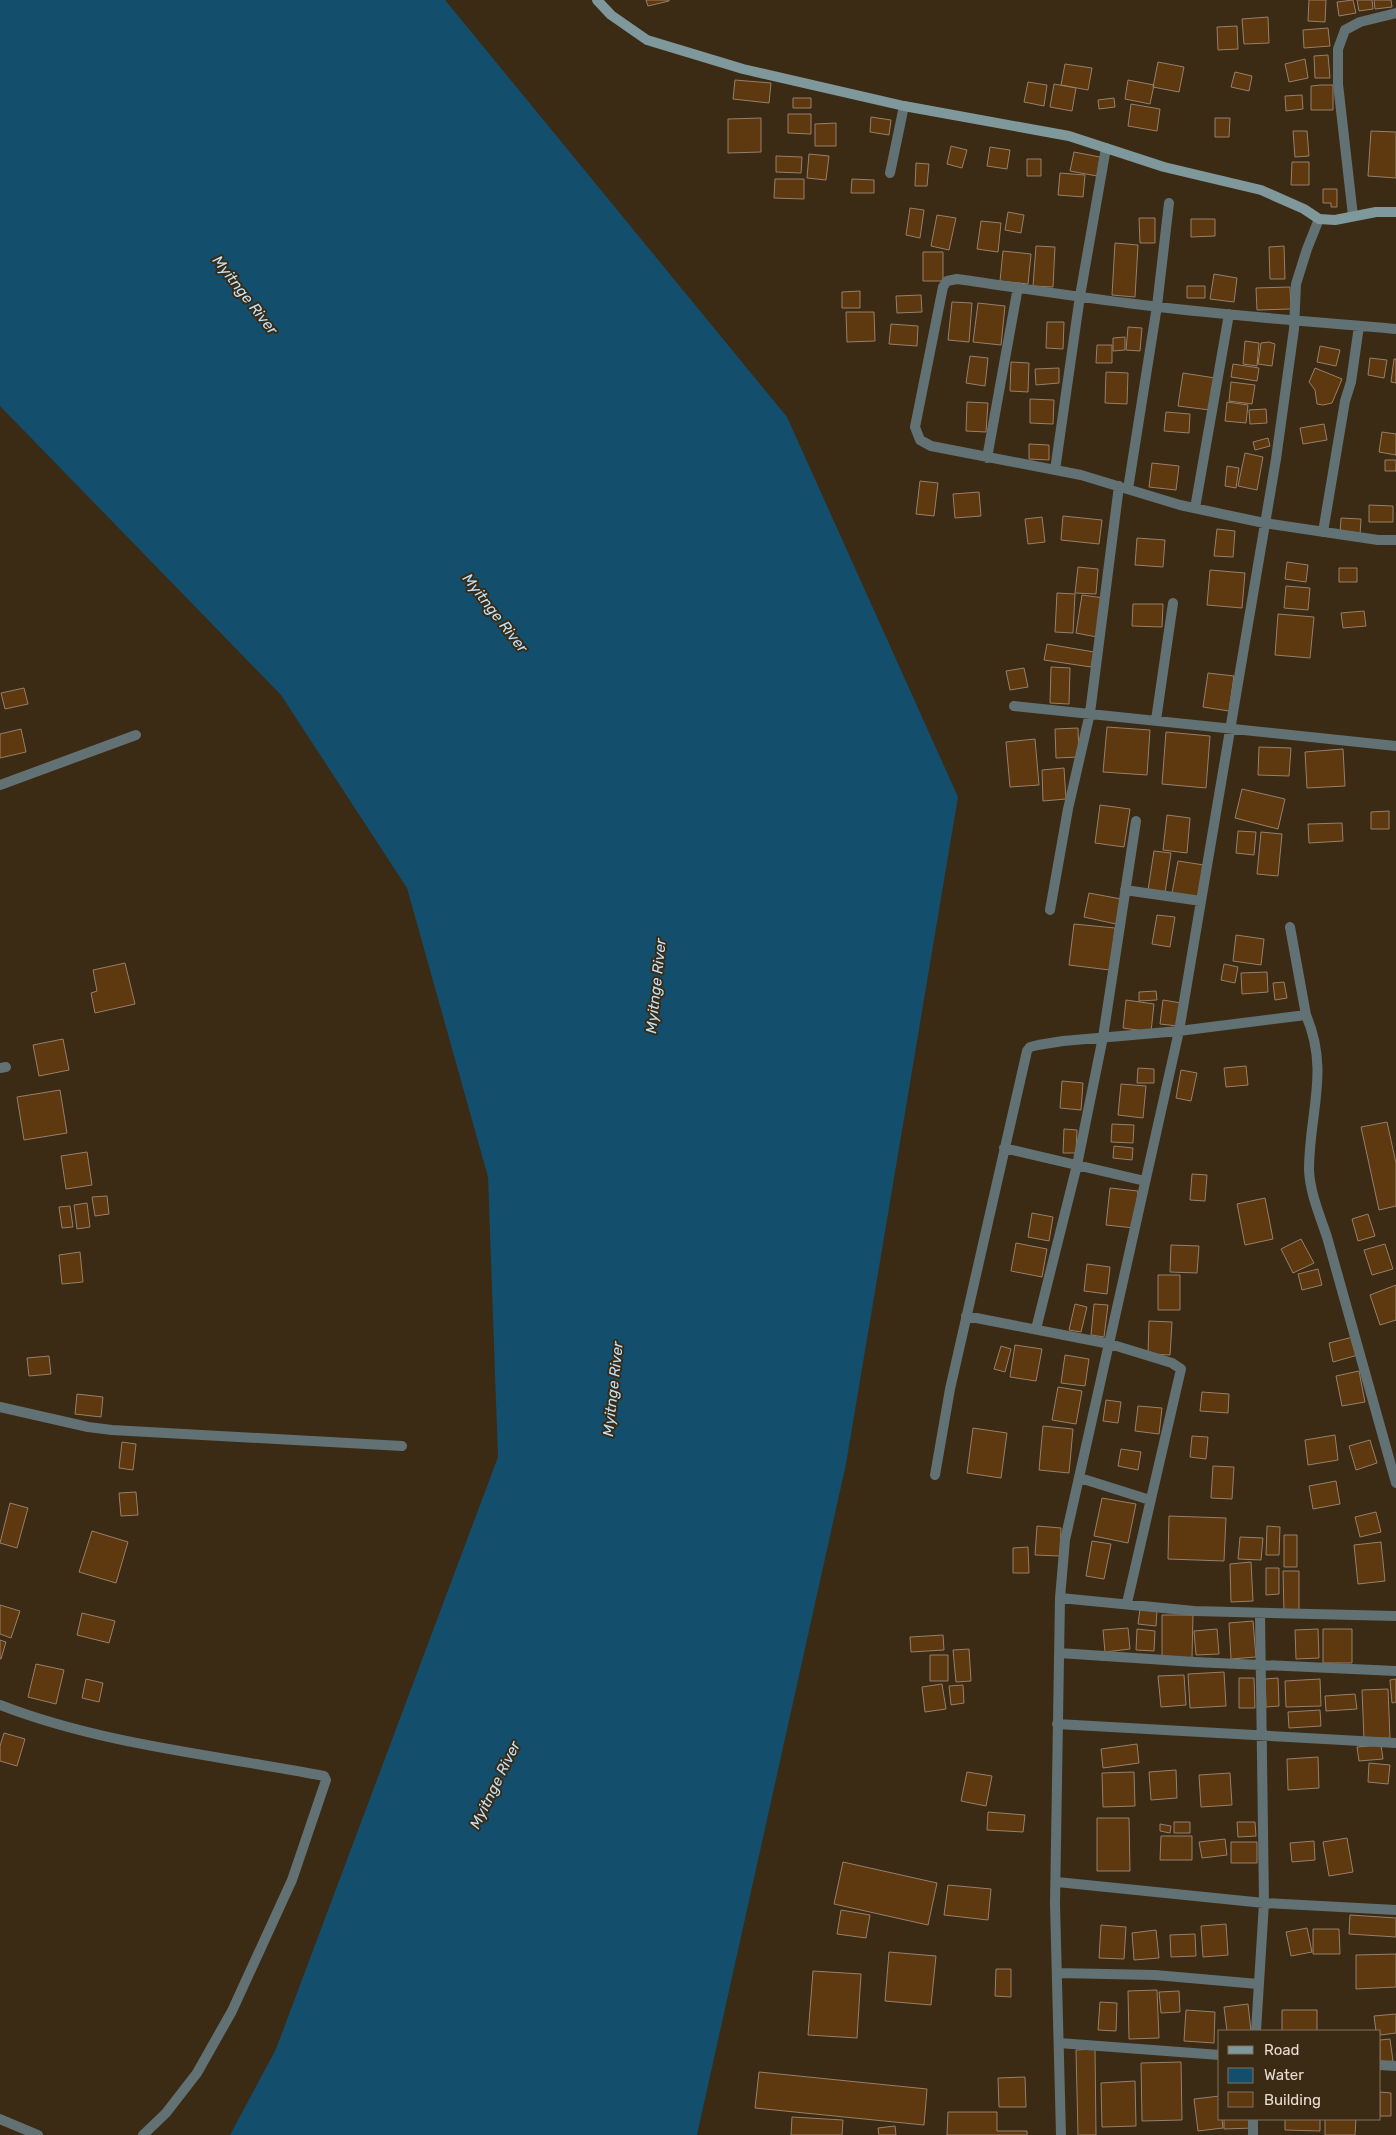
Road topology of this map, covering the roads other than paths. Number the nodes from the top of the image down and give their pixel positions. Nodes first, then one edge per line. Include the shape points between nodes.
1 (597, 0) edge
2 (1396, 13) edge
3 (904, 106) junction
4 (1106, 148) junction
5 (890, 173) dead end
6 (1169, 203) dead end
7 (1396, 212) edge
8 (1353, 216) junction
9 (1319, 219) junction
10 (1018, 287) junction
11 (1080, 296) junction
12 (1157, 306) junction
13 (1229, 314) junction
14 (1295, 320) junction
15 (1359, 326) junction
16 (1396, 329) edge
17 (987, 458) junction
18 (1055, 470) junction
19 (1124, 488) junction
20 (1195, 508) junction
21 (1264, 523) junction
22 (1323, 532) junction
23 (1396, 540) edge
24 (1173, 603) dead end
25 (1014, 706) dead end
26 (1090, 713) junction
27 (1156, 720) junction
28 (1230, 728) junction
29 (136, 735) dead end
30 (1396, 746) edge
31 (0, 785) edge
32 (1136, 821) dead end
33 (1126, 890) junction
34 (1201, 900) junction
35 (1050, 910) dead end
36 (1290, 927) dead end
37 (1306, 1014) junction
38 (1179, 1032) junction
39 (1103, 1037) junction
40 (1004, 1148) junction
41 (1077, 1165) junction
42 (1145, 1181) junction
43 (966, 1316) junction
44 (1036, 1330) junction
45 (1110, 1344) junction
46 (0, 1407) edge
47 (402, 1446) dead end
48 (935, 1475) dead end
49 (1080, 1478) junction
50 (1396, 1483) edge
51 (1150, 1500) junction
52 (1060, 1598) junction
53 (1127, 1603) junction
54 (1260, 1613) junction
55 (1396, 1616) edge
56 (1059, 1653) junction
57 (1262, 1664) junction
58 (1396, 1671) edge
59 (0, 1705) edge
60 (1058, 1724) junction
61 (1263, 1736) junction
62 (1396, 1743) edge
63 (1056, 1882) junction
64 (1264, 1903) junction
65 (1396, 1910) edge
66 (1057, 1972) junction
67 (1258, 1984) junction
68 (1256, 2030) edge
69 (1059, 2043) junction
70 (1218, 2055) edge
71 (1381, 2065) edge
72 (1396, 2066) edge
73 (0, 2119) edge
74 (1253, 2120) edge
75 (38, 2135) edge
76 (143, 2135) edge
77 (1061, 2135) edge
78 (1253, 2135) edge

1 - 3 street via 648,40 753,72
2 - 8 street via 1360,22 1345,30 1338,49 1338,84
3 - 4 street via 1070,136
3 - 5 street
4 - 9 street via 1164,167 1261,190
4 - 11 street
6 - 12 street
7 - 8 street
8 - 9 street
9 - 14 street via 1296,284
10 - 11 street
10 - 17 street
10 - 17 street via 957,279 943,286 915,427 920,440 932,446
11 - 12 street
11 - 18 street
12 - 13 street
12 - 19 street
13 - 14 street
13 - 20 street
14 - 15 street
14 - 21 street
15 - 16 street
15 - 22 street
17 - 18 street
18 - 19 street
19 - 20 street
19 - 26 street
20 - 21 street
21 - 22 street
21 - 28 street
22 - 23 street
24 - 27 street
25 - 26 street
26 - 27 street
26 - 35 street
27 - 28 street
28 - 30 street
28 - 34 street
29 - 31 street
32 - 33 street
33 - 34 street
33 - 39 street
34 - 38 street
36 - 37 street
37 - 38 street
37 - 50 street via 1317,1049 1318,1093 1309,1172 1313,1198 1327,1237
38 - 39 street
38 - 42 street
39 - 40 street via 1030,1047 1025,1055
39 - 41 street
40 - 41 street
40 - 43 street
41 - 42 street
41 - 44 street
42 - 45 street
43 - 44 street
43 - 48 street
44 - 45 street
45 - 49 street
45 - 51 street via 1181,1369
46 - 47 street via 112,1430
49 - 51 street
49 - 52 street via 1066,1540
51 - 53 street
52 - 53 street
52 - 56 street
53 - 54 street via 1194,1611
54 - 55 street
54 - 57 street
56 - 57 street
56 - 60 street
57 - 58 street
57 - 61 street
59 - 76 street via 32,1718 94,1734 324,1776 326,1780 292,1880 232,2011 198,2073
60 - 61 street
60 - 63 street
61 - 62 street
61 - 64 street
63 - 64 street
63 - 66 street
64 - 65 street
64 - 67 street
66 - 67 street via 1155,1975
66 - 69 street
67 - 68 street
69 - 70 street
69 - 77 street
71 - 72 street
73 - 75 street
74 - 78 street

